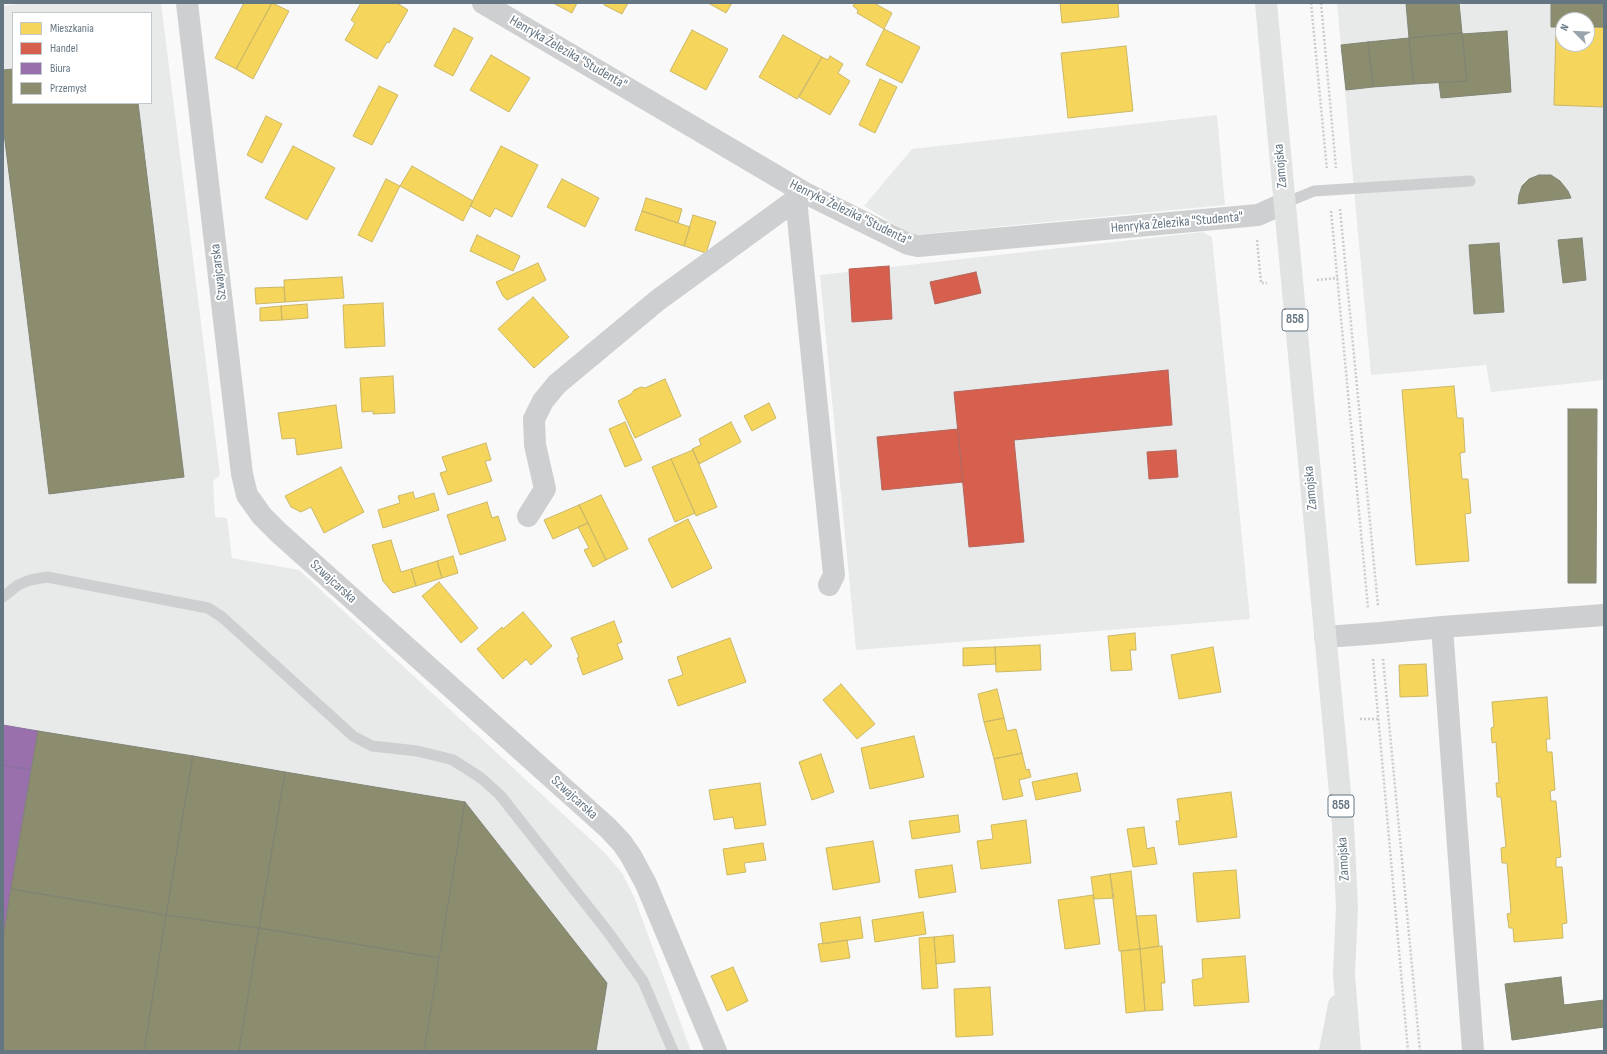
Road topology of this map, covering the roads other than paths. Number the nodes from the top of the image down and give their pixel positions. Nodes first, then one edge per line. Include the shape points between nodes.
1 (187, 3) edge
2 (483, 3) edge
3 (1266, 3) edge
4 (1470, 181) dead end
5 (800, 196) junction
6 (1284, 203) junction
7 (528, 516) dead end
8 (829, 585) dead end
9 (3, 597) edge
10 (1604, 614) edge
11 (1442, 627) junction
12 (1325, 637) junction
13 (1344, 974) junction
14 (673, 1051) edge
15 (716, 1051) edge
16 (1330, 1051) edge
17 (1350, 1051) edge
18 (1473, 1051) edge

1 - 15 street, Szwajcarska via 242,474 247,495 278,532 622,843 646,884
2 - 5 street, Henryka Żelezika "Studenta"
3 - 6 main road, Zamojska / 858
4 - 6 lane via 1314,191
5 - 6 street, Henryka Żelezika "Studenta" via 908,244 918,246 1258,215
5 - 7 street via 658,300 557,384 543,401 534,419 535,444 545,489
5 - 8 street via 834,575
6 - 12 main road, Zamojska / 858
9 - 14 lane via 18,585 47,577 208,608 353,736 372,746 422,752 453,760 481,778 500,795 608,932 643,981
10 - 11 street
11 - 12 street
11 - 18 street
12 - 13 main road, Zamojska / 858 via 1343,825 1347,907
13 - 16 main road, Zamojska / 858
13 - 17 main road, Zamojska / 858

